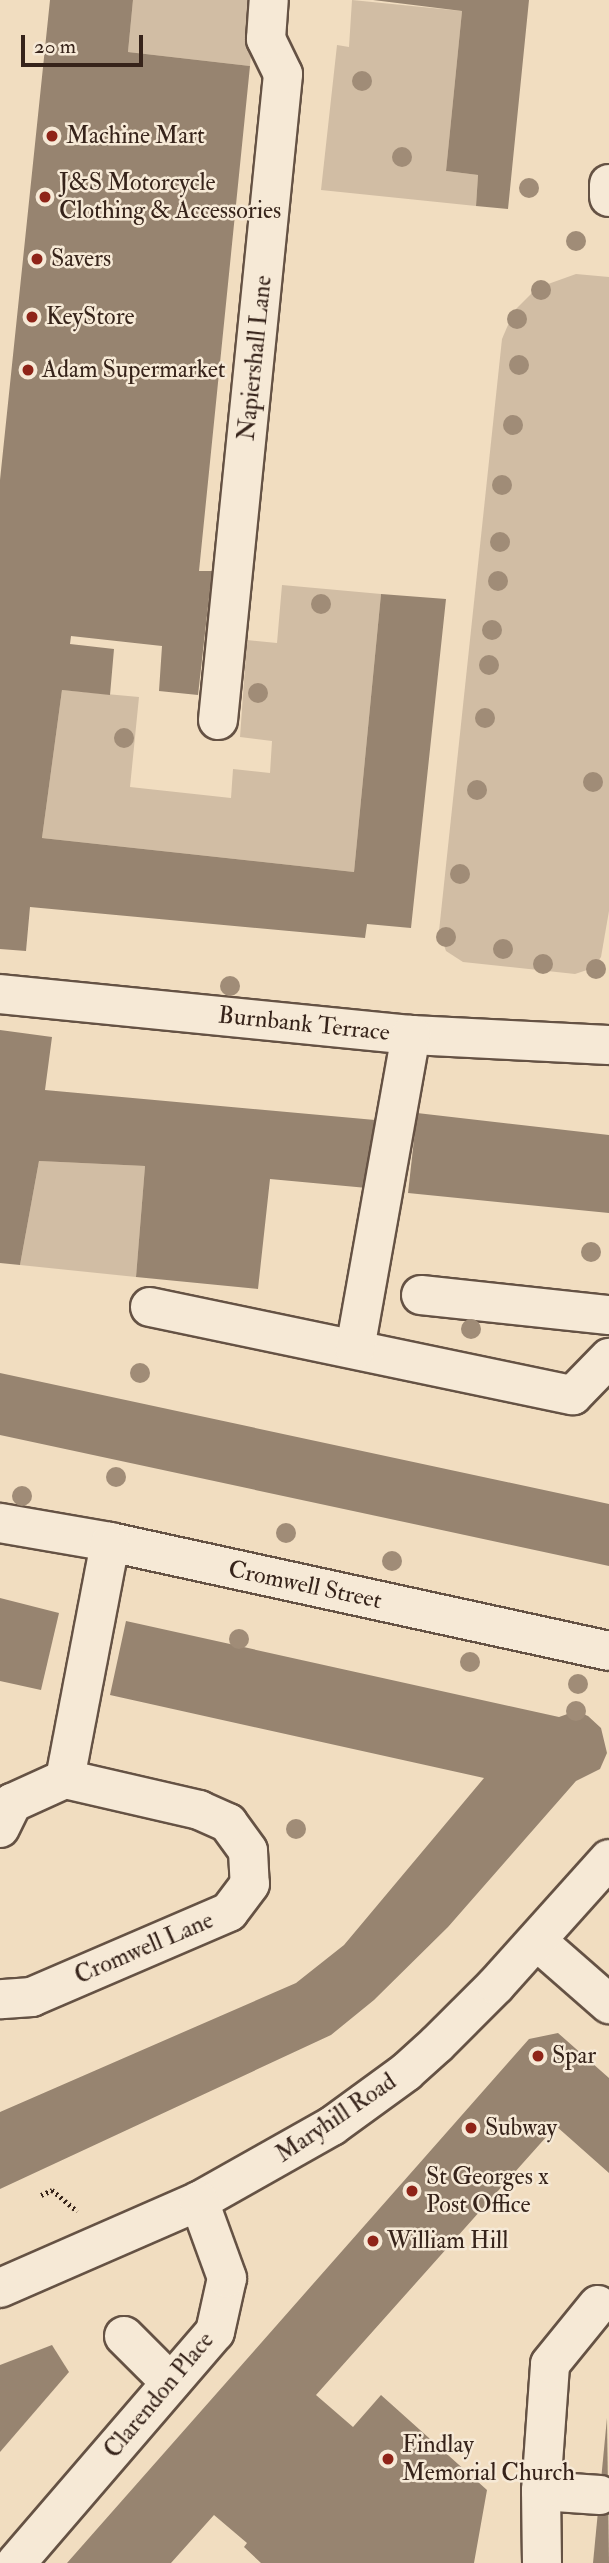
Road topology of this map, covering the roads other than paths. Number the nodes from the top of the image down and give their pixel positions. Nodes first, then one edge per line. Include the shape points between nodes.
1 (269, 0) edge
2 (609, 184) edge
3 (609, 197) edge
4 (218, 720) dead end
5 (0, 994) edge
6 (411, 1035) junction
7 (609, 1045) edge
8 (421, 1295) dead end
9 (150, 1307) dead end
10 (609, 1315) edge
11 (355, 1349) junction
12 (609, 1358) edge
13 (0, 1523) edge
14 (110, 1542) junction
15 (609, 1651) edge
16 (65, 1779) junction
17 (0, 1828) edge
18 (609, 1859) edge
19 (537, 1941) junction
20 (0, 1999) edge
21 (609, 2004) edge
22 (199, 2201) junction
23 (0, 2288) edge
24 (598, 2305) dead end
25 (124, 2336) dead end
26 (171, 2383) junction
27 (541, 2491) junction
28 (600, 2495) dead end
29 (16, 2563) edge
30 (542, 2563) edge

1 - 4 street, Napiershall Lane via 266,39 283,74
2 - 3 street
5 - 6 street, Burnbank Terrace
6 - 7 street, Burnbank Terrace
6 - 11 street
8 - 10 street
9 - 11 street
11 - 12 street via 573,1395
13 - 14 street, Cromwell Street
14 - 15 street, Cromwell Street
14 - 16 street
16 - 17 street via 12,1803
16 - 20 street, Cromwell Lane via 199,1810 228,1823 248,1851 250,1884 229,1912 32,1997
18 - 19 street, Maryhill Road
19 - 21 street
19 - 22 street, Maryhill Road via 437,2044 376,2095 294,2150
22 - 23 street, Maryhill Road
22 - 26 street, Clarendon Place via 227,2278 215,2332
24 - 27 street via 550,2364
25 - 26 street
26 - 29 street, Clarendon Place
27 - 28 street
27 - 30 street

